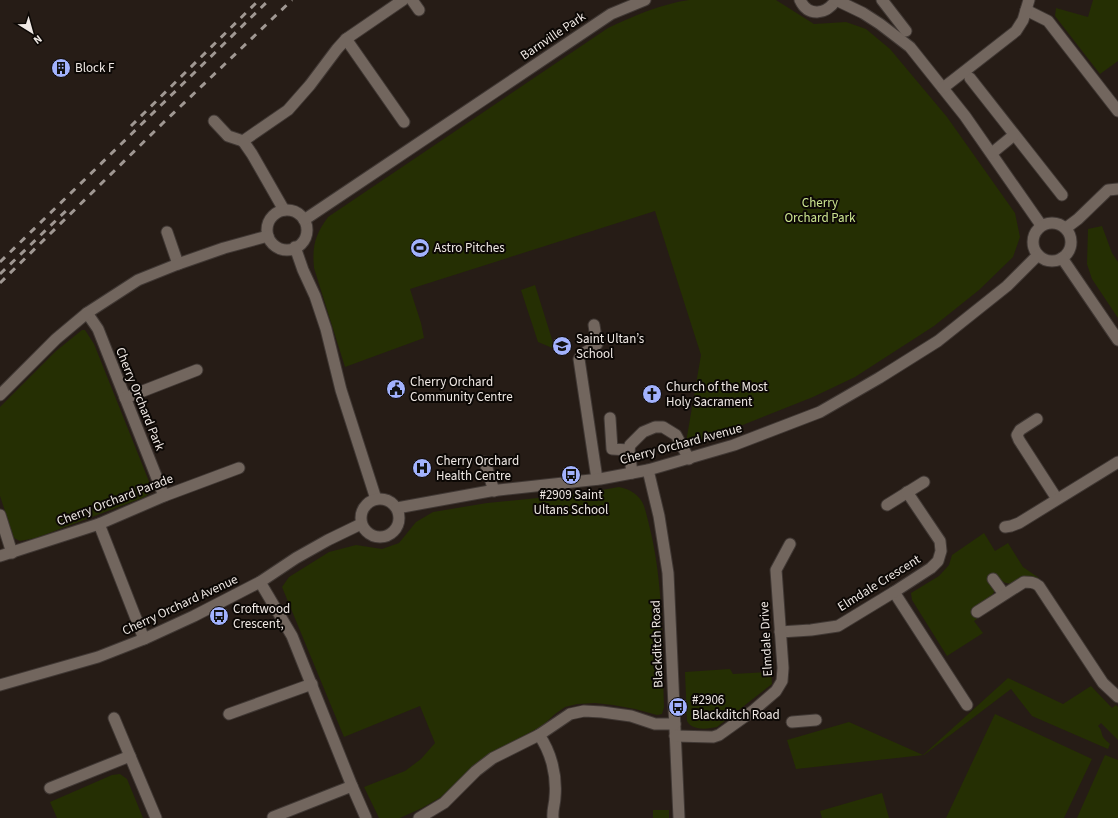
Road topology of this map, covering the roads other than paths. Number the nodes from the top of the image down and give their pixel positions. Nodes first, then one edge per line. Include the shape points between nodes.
1 (403, 0) edge
2 (412, 0) edge
3 (645, 0) edge
4 (800, 0) edge
5 (836, 0) edge
6 (882, 0) edge
7 (1028, 5) edge
8 (419, 10) dead end
9 (890, 10) junction
10 (880, 24) junction
11 (906, 31) dead end
12 (346, 39) junction
13 (970, 78) dead end
14 (943, 88) junction
15 (1118, 111) edge
16 (214, 121) dead end
17 (404, 122) dead end
18 (1014, 135) junction
19 (243, 140) junction
20 (992, 153) junction
21 (1118, 189) edge
22 (1062, 195) dead end
23 (284, 210) junction
24 (304, 220) junction
25 (1041, 225) junction
26 (1066, 228) junction
27 (167, 232) dead end
28 (268, 236) junction
29 (295, 247) junction
30 (1038, 255) junction
31 (1062, 258) junction
32 (178, 264) junction
33 (87, 313) junction
34 (594, 325) dead end
35 (1118, 340) edge
36 (197, 370) dead end
37 (0, 394) edge
38 (125, 398) junction
39 (610, 418) dead end
40 (1037, 418) dead end
41 (629, 450) junction
42 (689, 459) junction
43 (485, 462) dead end
44 (1118, 462) edge
45 (239, 468) dead end
46 (648, 470) junction
47 (632, 473) junction
48 (597, 479) junction
49 (924, 482) dead end
50 (494, 491) junction
51 (907, 492) junction
52 (164, 496) junction
53 (376, 499) junction
54 (1057, 499) junction
55 (887, 505) dead end
56 (397, 508) junction
57 (0, 515) edge
58 (99, 524) junction
59 (361, 524) junction
60 (1004, 527) dead end
61 (790, 544) dead end
62 (12, 553) junction
63 (0, 556) edge
64 (993, 579) dead end
65 (260, 582) junction
66 (894, 592) junction
67 (1004, 594) junction
68 (977, 612) dead end
69 (780, 632) junction
70 (144, 639) junction
71 (312, 684) junction
72 (0, 685) edge
73 (1118, 698) edge
74 (967, 705) dead end
75 (230, 714) dead end
76 (114, 718) dead end
77 (816, 720) dead end
78 (792, 722) dead end
79 (675, 724) junction
80 (539, 735) junction
81 (676, 736) junction
82 (130, 756) junction
83 (352, 786) junction
84 (50, 788) dead end
85 (273, 817) dead end
86 (156, 818) edge
87 (366, 818) edge
88 (419, 818) edge
89 (553, 818) edge
90 (679, 818) edge

1 - 12 street
2 - 8 street
3 - 24 street, Barnville Park via 611,14
4 - 5 street via 807,9 820,12 827,10
5 - 10 street
6 - 9 street
7 - 14 street via 1016,30
7 - 15 street via 1048,21
9 - 10 street
9 - 11 street
10 - 14 street via 910,47
12 - 17 street
12 - 19 street via 288,110
13 - 18 street
14 - 20 street
16 - 19 street via 228,136
18 - 20 street
18 - 22 street
19 - 23 street
20 - 25 street
21 - 26 street via 1108,190
23 - 24 street via 296,212
23 - 28 street via 270,219
24 - 29 street via 306,232 301,244
25 - 26 street via 1053,222
25 - 30 street via 1033,237 1033,247
26 - 31 street via 1071,237 1071,245 1069,252
27 - 32 street
28 - 29 street via 271,242 282,249
28 - 32 street
29 - 53 street via 326,329 341,390
30 - 31 street via 1049,261
30 - 42 street, Cherry Orchard Avenue via 1007,286 938,341 879,378 820,412 750,440
31 - 35 street
32 - 33 street via 138,280
33 - 37 street via 56,339
33 - 38 street, Cherry Orchard Park via 98,330
34 - 48 street via 597,344 582,354 580,359
36 - 38 street
38 - 52 street, Cherry Orchard Park
39 - 41 street via 612,449
40 - 54 street via 1017,435
41 - 42 street via 630,445 643,432 663,427 676,435
41 - 47 street
42 - 46 street, Cherry Orchard Avenue
43 - 50 street
44 - 54 street
45 - 52 street, Cherry Orchard Parade
46 - 47 street, Cherry Orchard Avenue
46 - 79 street, Blackditch Road via 659,516 668,573
47 - 48 street, Cherry Orchard Avenue
48 - 50 street, Cherry Orchard Avenue
49 - 51 street
50 - 56 street, Cherry Orchard Avenue
51 - 55 street
51 - 66 street, Elmdale Crescent via 940,542 941,551 938,561 930,568
52 - 58 street, Cherry Orchard Parade
53 - 56 street via 385,499
53 - 59 street via 364,507
54 - 60 street via 1019,523
56 - 59 street via 400,518 392,534 377,538 370,535
57 - 62 street
58 - 62 street, Cherry Orchard Parade
58 - 70 street
59 - 65 street, Cherry Orchard Avenue via 296,558
61 - 69 street, Elmdale Drive via 776,570
62 - 63 street, Cherry Orchard Parade
64 - 67 street
65 - 70 street, Cherry Orchard Avenue
65 - 71 street via 292,636
66 - 69 street, Elmdale Crescent via 838,626
66 - 74 street
67 - 68 street
67 - 73 street via 1024,582 1039,586 1103,683
69 - 81 street, Elmdale Drive via 783,675 776,691 716,736
70 - 72 street, Cherry Orchard Avenue via 98,657
71 - 75 street
71 - 83 street
76 - 82 street
77 - 78 street
79 - 80 street via 662,725 614,713 584,711 570,714
79 - 81 street, Blackditch Road
80 - 88 street via 494,758 476,771 444,803
80 - 89 street via 551,759 556,789
81 - 90 street, Blackditch Road
82 - 84 street
82 - 86 street
83 - 85 street
83 - 87 street

